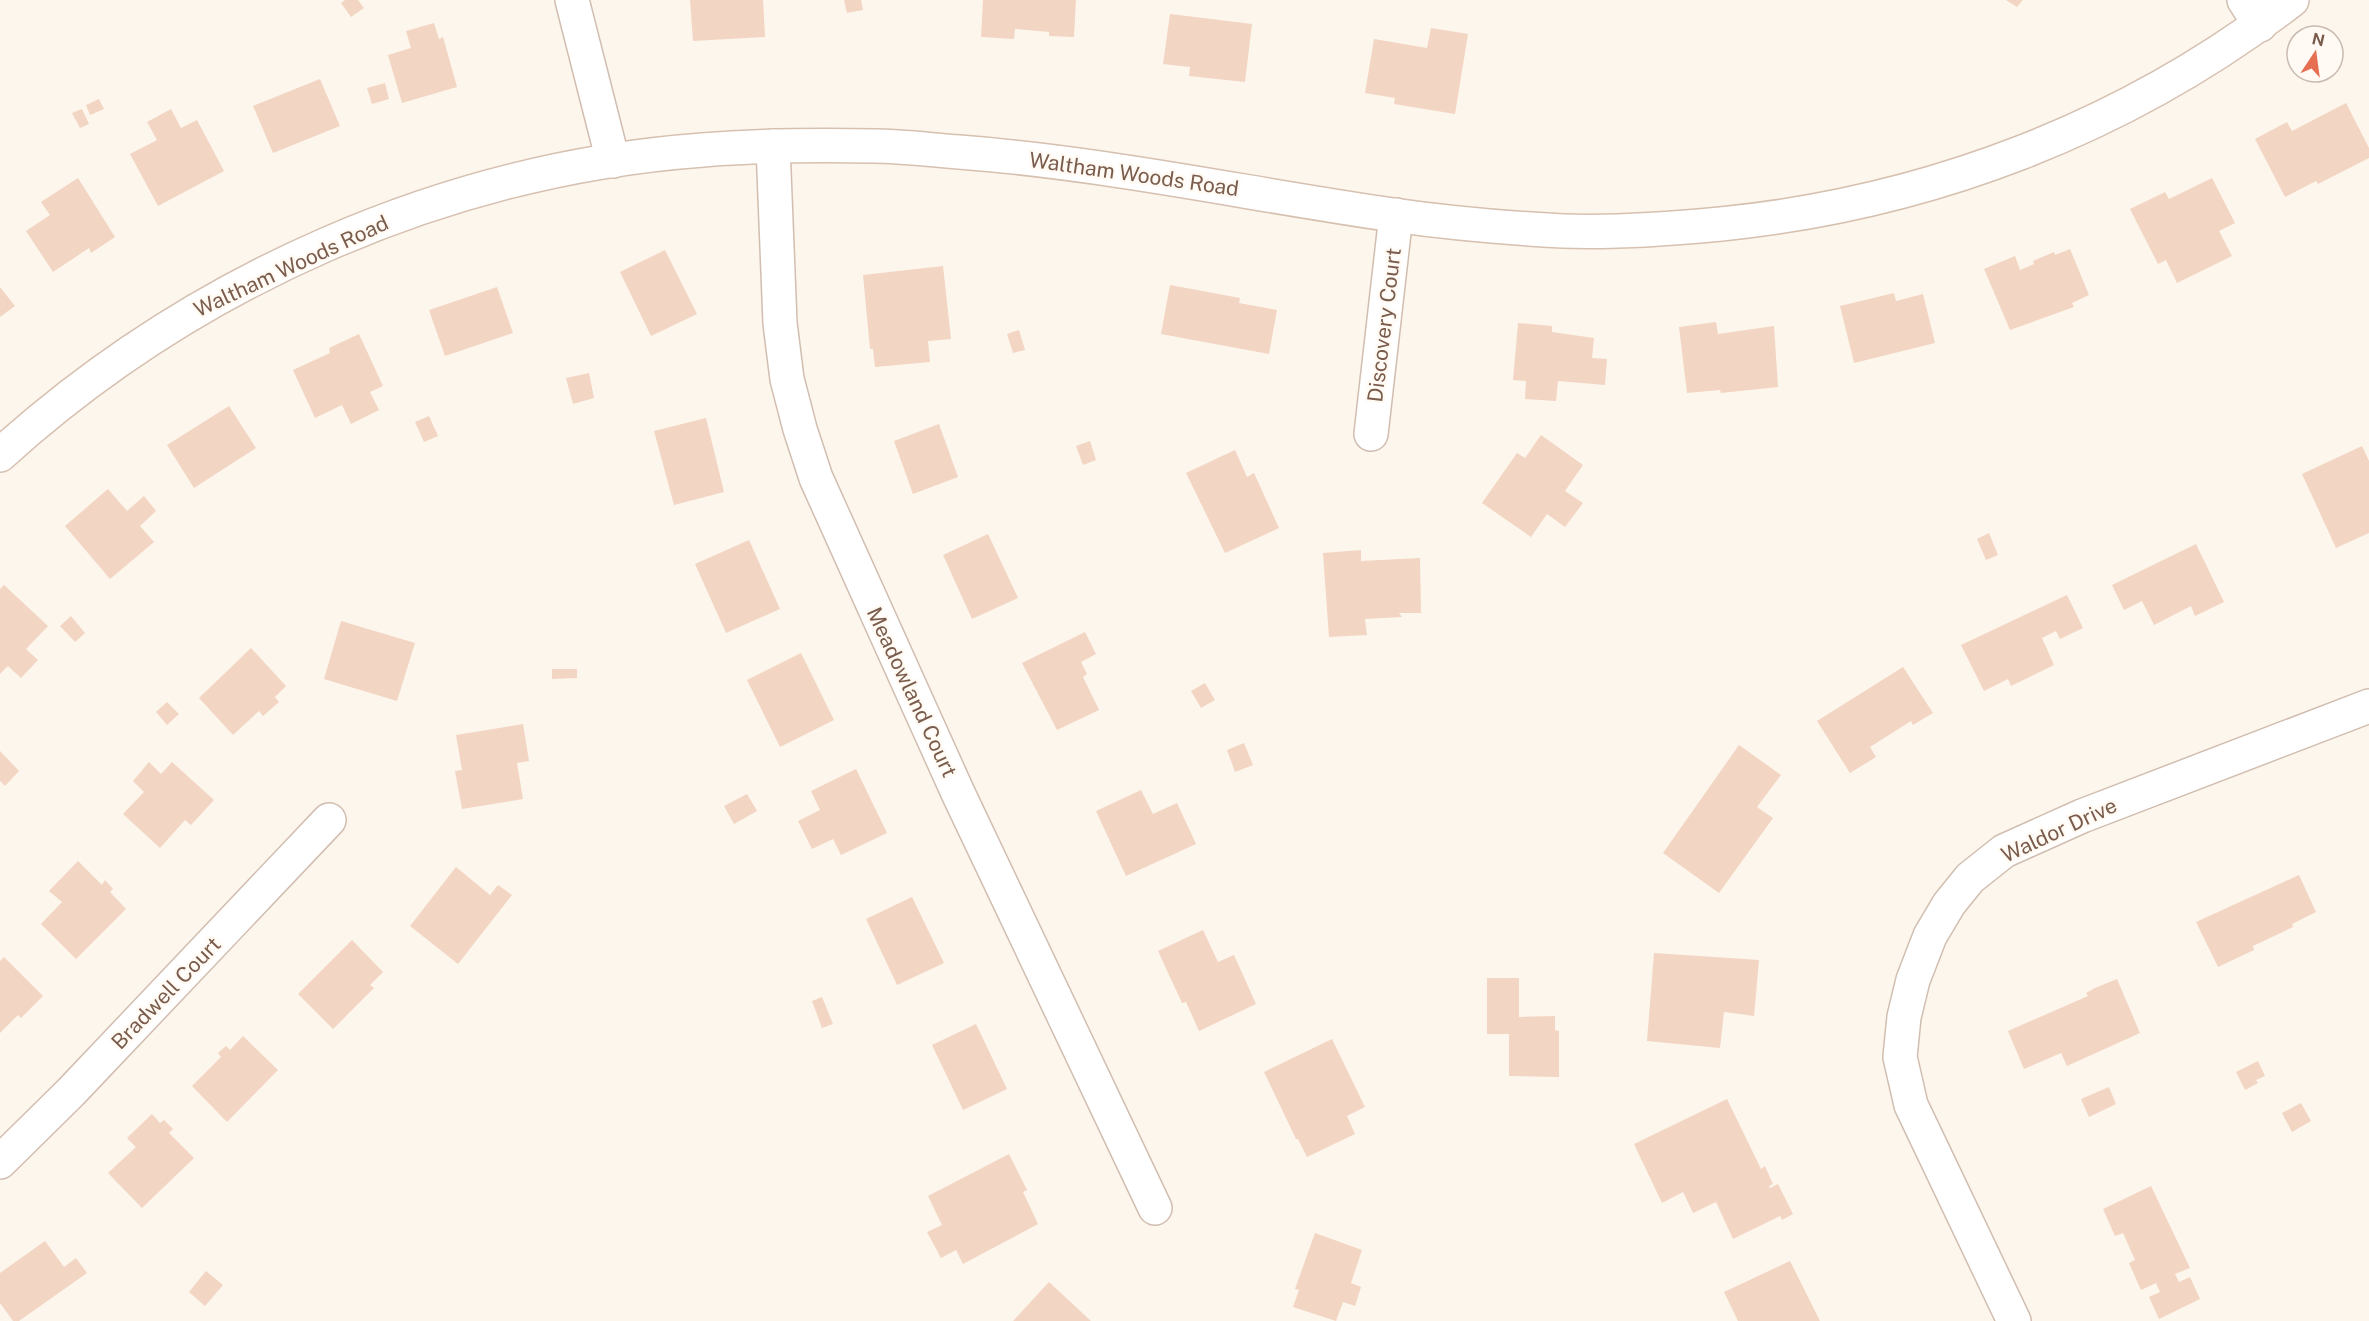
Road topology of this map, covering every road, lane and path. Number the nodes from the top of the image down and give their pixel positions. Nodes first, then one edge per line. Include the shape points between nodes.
1 (572, 0) edge
2 (2292, 0) edge
3 (2252, 12) edge
4 (773, 146) junction
5 (613, 161) junction
6 (1396, 215) junction
7 (1371, 434) dead end
8 (0, 455) edge
9 (2369, 706) edge
10 (329, 820) dead end
11 (0, 1162) edge
12 (1155, 1208) dead end
13 (2014, 1321) edge

1 - 5 street
2 - 3 street, Waltham Woods Road
3 - 6 street, Waltham Woods Road via 2156,89 2061,137 1968,173 1865,202 1759,220 1666,230 1567,231
4 - 5 street, Waltham Woods Road
4 - 6 street, Waltham Woods Road via 879,146 1086,165
4 - 12 street, Meadowland Court via 780,323 787,379 816,478 958,793
5 - 8 street, Waltham Woods Road via 524,178 443,200 364,227 273,269 183,317 96,376
6 - 7 street, Discovery Court
9 - 13 street, Waldor Drive via 2082,816 2004,851 1970,878 1930,936 1913,980 1900,1057 1911,1105
10 - 11 street, Bradwell Court via 111,1051

